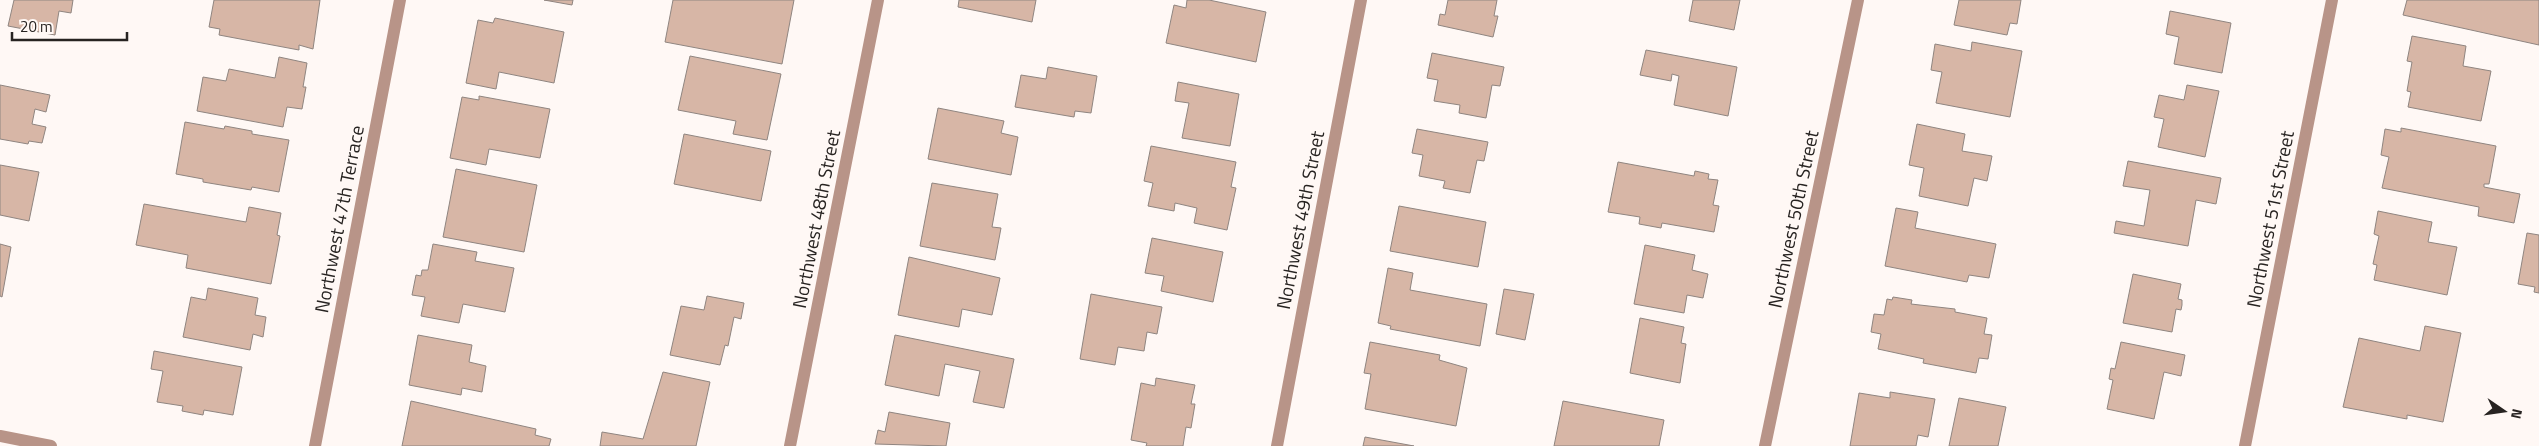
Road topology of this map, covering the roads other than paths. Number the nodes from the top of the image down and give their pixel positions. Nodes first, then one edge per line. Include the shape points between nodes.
1 (400, 0) edge
2 (878, 0) edge
3 (1361, 0) edge
4 (1858, 0) edge
5 (2332, 0) edge
6 (0, 436) edge
7 (51, 446) edge
8 (315, 446) edge
9 (790, 446) edge
10 (1277, 446) edge
11 (1765, 446) edge
12 (2245, 446) edge

1 - 8 street, Northwest 47th Terrace
2 - 9 street, Northwest 48th Street
3 - 10 street, Northwest 49th Street
4 - 11 street, Northwest 50th Street
5 - 12 street, Northwest 51st Street
6 - 7 street

